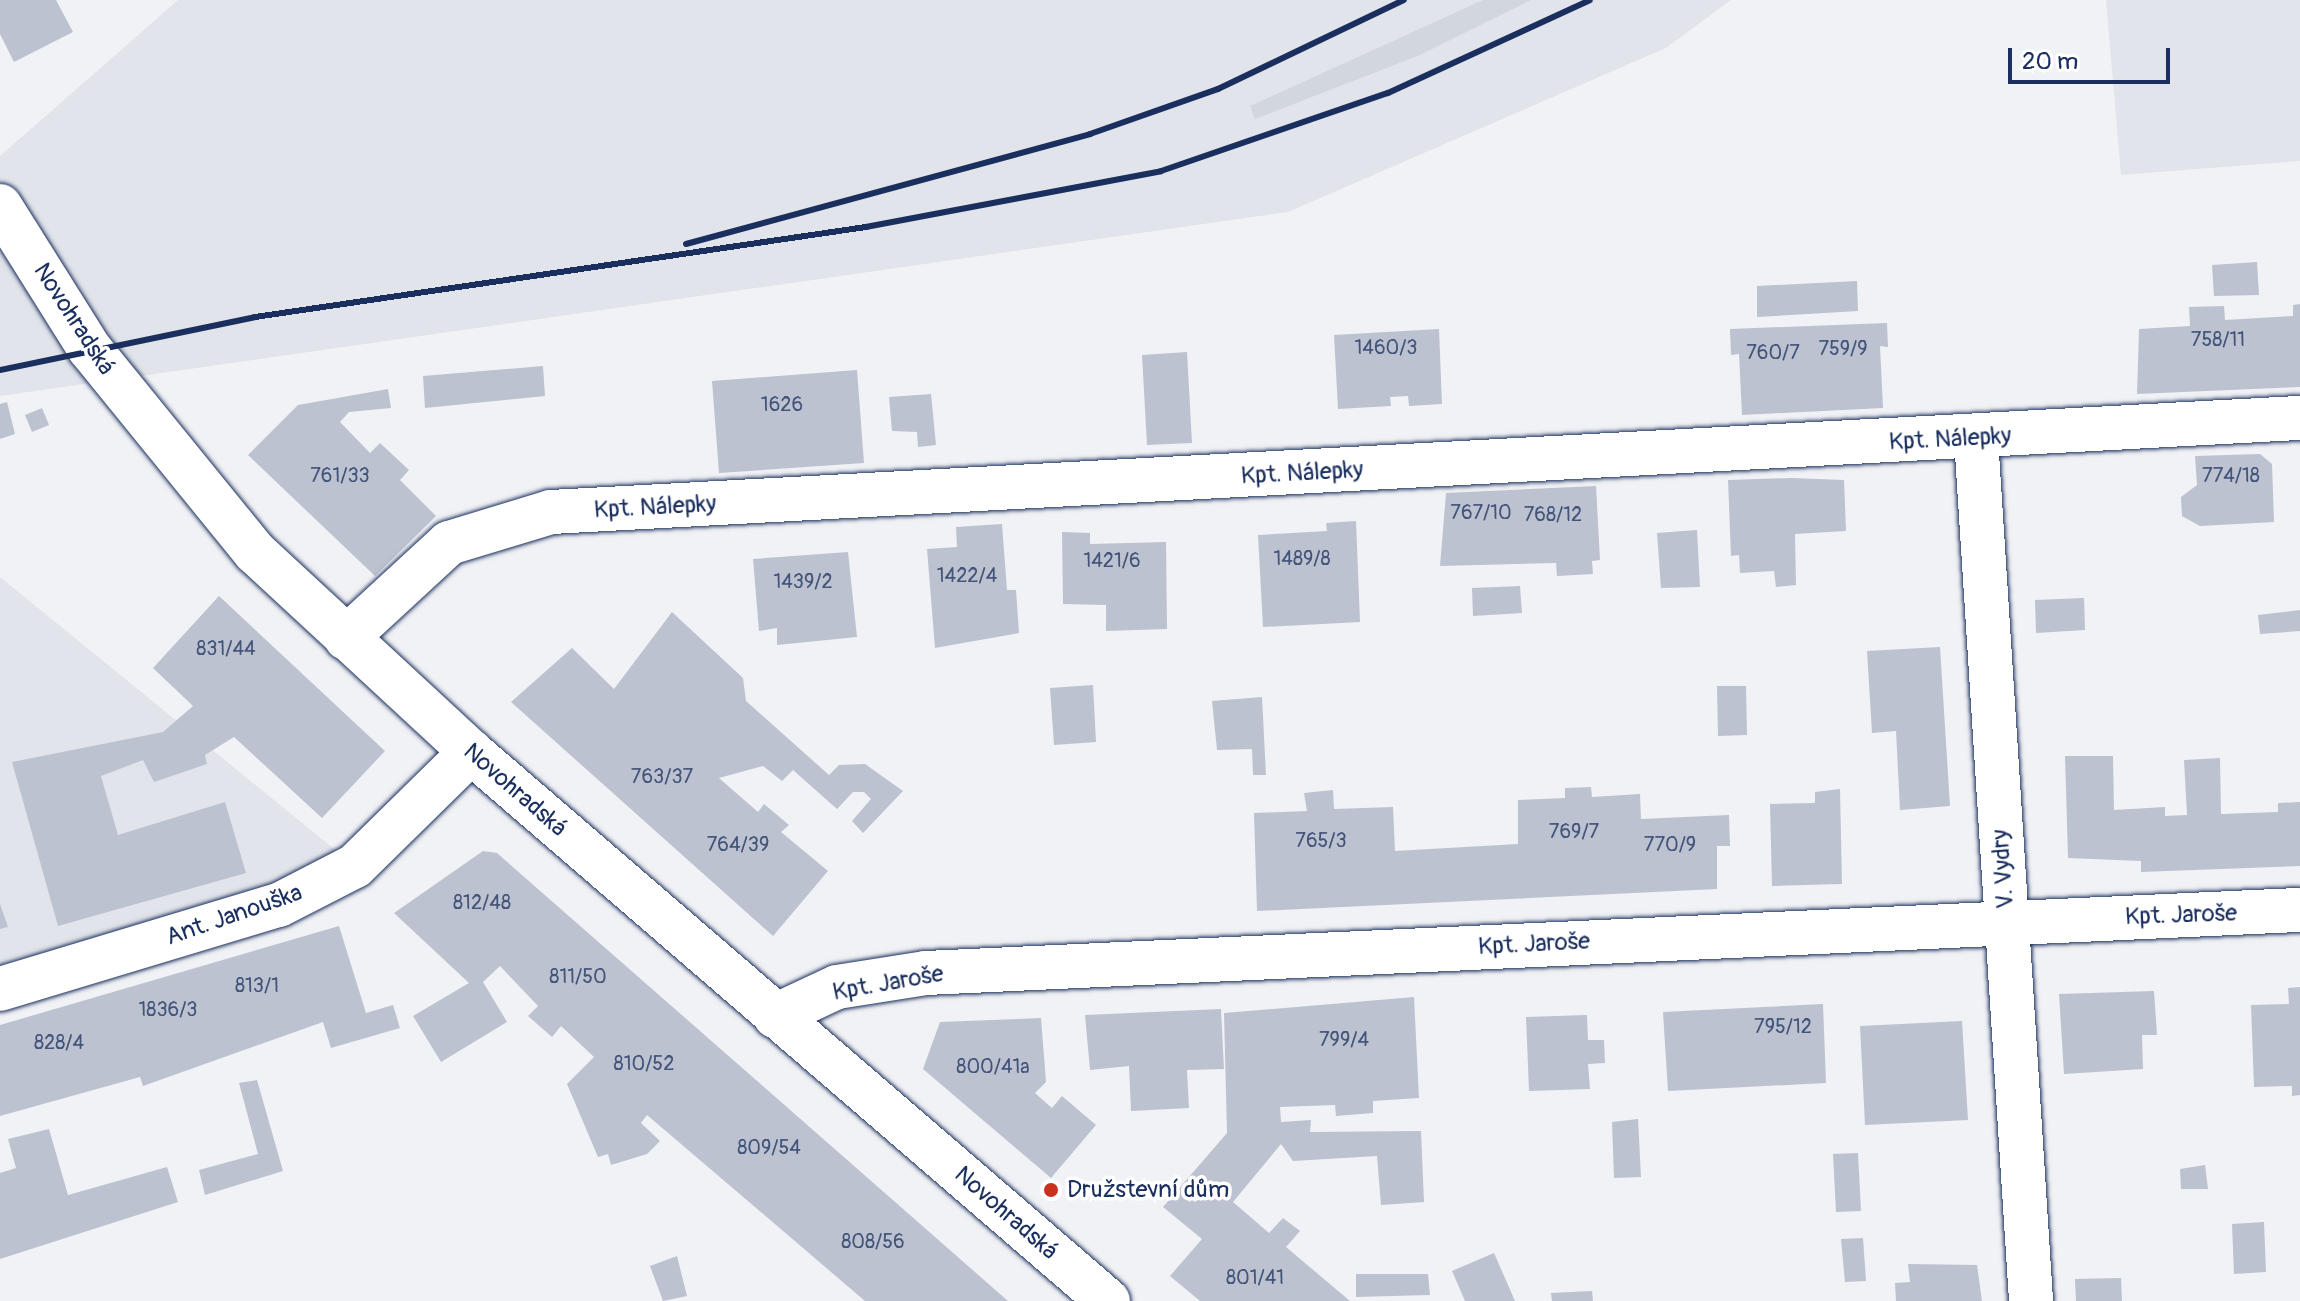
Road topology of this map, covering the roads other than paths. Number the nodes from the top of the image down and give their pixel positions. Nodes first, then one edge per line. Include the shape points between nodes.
1 (0, 206) edge
2 (2300, 418) edge
3 (1976, 438) junction
4 (346, 638) junction
5 (471, 752) junction
6 (2300, 910) edge
7 (2006, 921) junction
8 (0, 989) edge
9 (775, 1016) junction
10 (1108, 1301) edge
11 (2031, 1301) edge

1 - 4 street, Novohradská via 89,348 159,440 255,552
2 - 3 street, Kpt. Nálepky
3 - 4 street, Kpt. Nálepky via 551,512 449,543
3 - 7 street, V. Vydry
4 - 5 street, Novohradská
5 - 8 street, Ant. Janouška via 355,866 279,905
5 - 9 street, Novohradská
6 - 7 street, Kpt. Jaroše
7 - 9 street, Kpt. Jaroše via 926,973 837,987
7 - 11 street, V. Vydry
9 - 10 street, Novohradská

